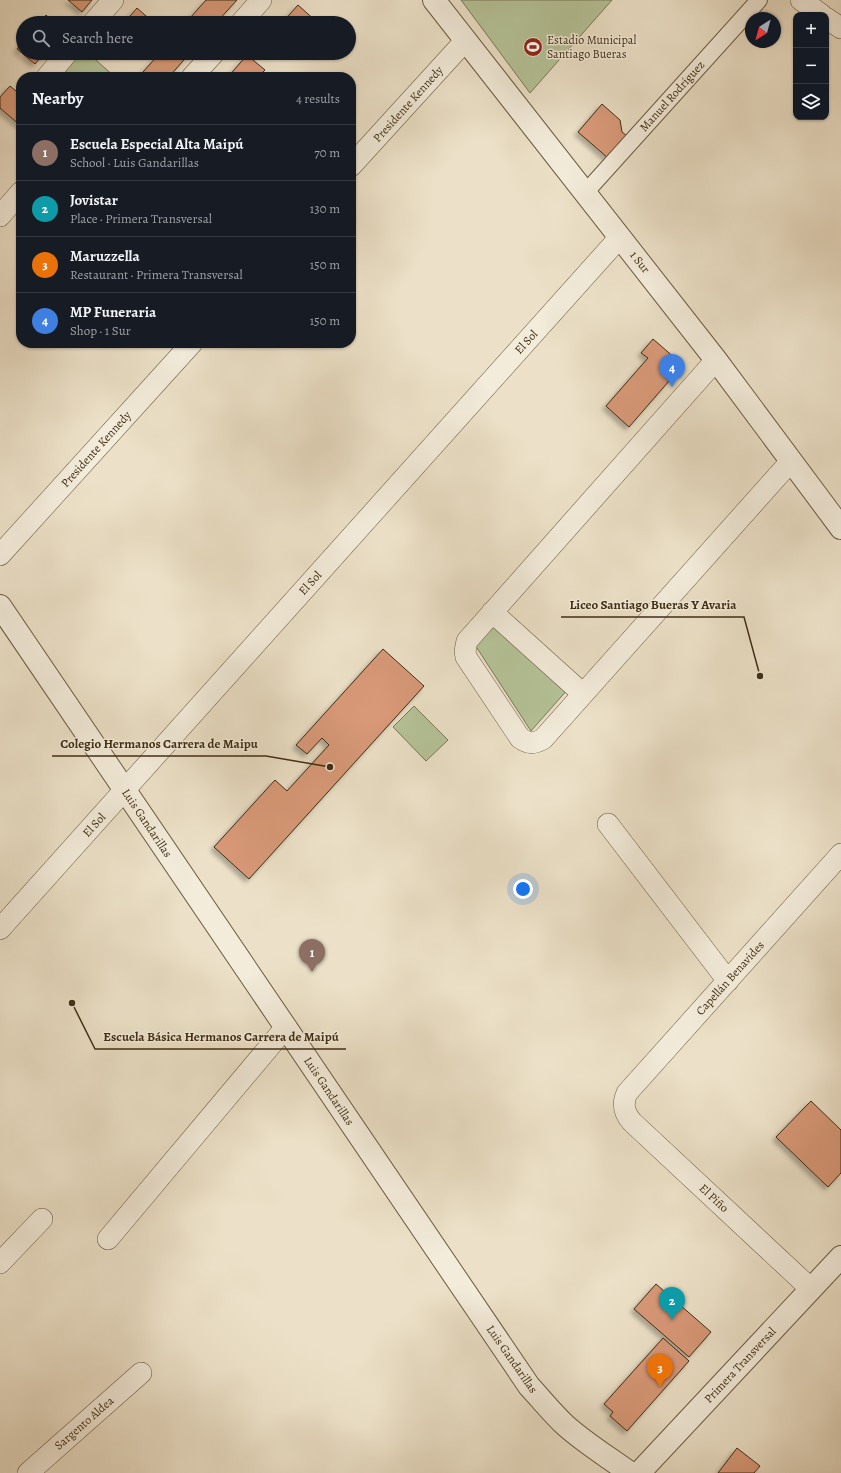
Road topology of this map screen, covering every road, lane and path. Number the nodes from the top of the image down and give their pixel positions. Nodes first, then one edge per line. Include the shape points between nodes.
1 (113, 0) edge
2 (261, 0) edge
3 (434, 0) edge
4 (759, 0) edge
5 (801, 0) edge
6 (818, 12) edge
7 (99, 16) edge
8 (246, 16) edge
9 (829, 20) edge
10 (841, 28) edge
11 (465, 41) junction
12 (61, 60) edge
13 (208, 60) edge
14 (51, 72) edge
15 (197, 72) edge
16 (356, 161) edge
17 (585, 192) junction
18 (16, 198) edge
19 (0, 216) edge
20 (620, 237) junction
21 (187, 348) edge
22 (716, 360) junction
23 (791, 461) junction
24 (841, 528) edge
25 (0, 555) edge
26 (0, 606) edge
27 (492, 612) junction
28 (583, 694) junction
29 (125, 790) junction
30 (608, 824) dead end
31 (841, 854) edge
32 (0, 930) edge
33 (728, 980) junction
34 (286, 1027) junction
35 (624, 1104) joint
36 (42, 1219) dead end
37 (108, 1239) dead end
38 (841, 1257) edge
39 (0, 1263) edge
40 (812, 1289) junction
41 (141, 1373) dead end
42 (28, 1473) edge
43 (630, 1473) edge
44 (639, 1473) edge

1 - 7 street
2 - 8 street
3 - 11 street, 1 Sur
4 - 17 street, Manuel Rodríguez
5 - 6 street
9 - 10 street
11 - 16 street, Presidente Kennedy
11 - 17 street, 1 Sur
12 - 14 street
13 - 15 street
17 - 20 street, 1 Sur
18 - 19 street
20 - 22 street, 1 Sur
20 - 29 street, El Sol
21 - 25 street, Presidente Kennedy
22 - 23 street, 1 Sur
22 - 27 street
23 - 24 street, 1 Sur
23 - 28 street
26 - 29 street, Luis Gandarillas
27 - 28 street
27 - 28 street via 467,641 466,657 520,738 531,743 543,739
29 - 32 street, El Sol
29 - 34 street, Luis Gandarillas
30 - 33 street
31 - 33 street, Capellán Benavides
33 - 35 street, Capellán Benavides via 627,1093
34 - 37 street
34 - 43 street, Luis Gandarillas via 530,1386 565,1425
35 - 40 street, El Piño via 627,1117 632,1122
36 - 39 street
38 - 40 street, Primera Transversal
40 - 44 street, Primera Transversal
41 - 42 street, Sargento Aldea

